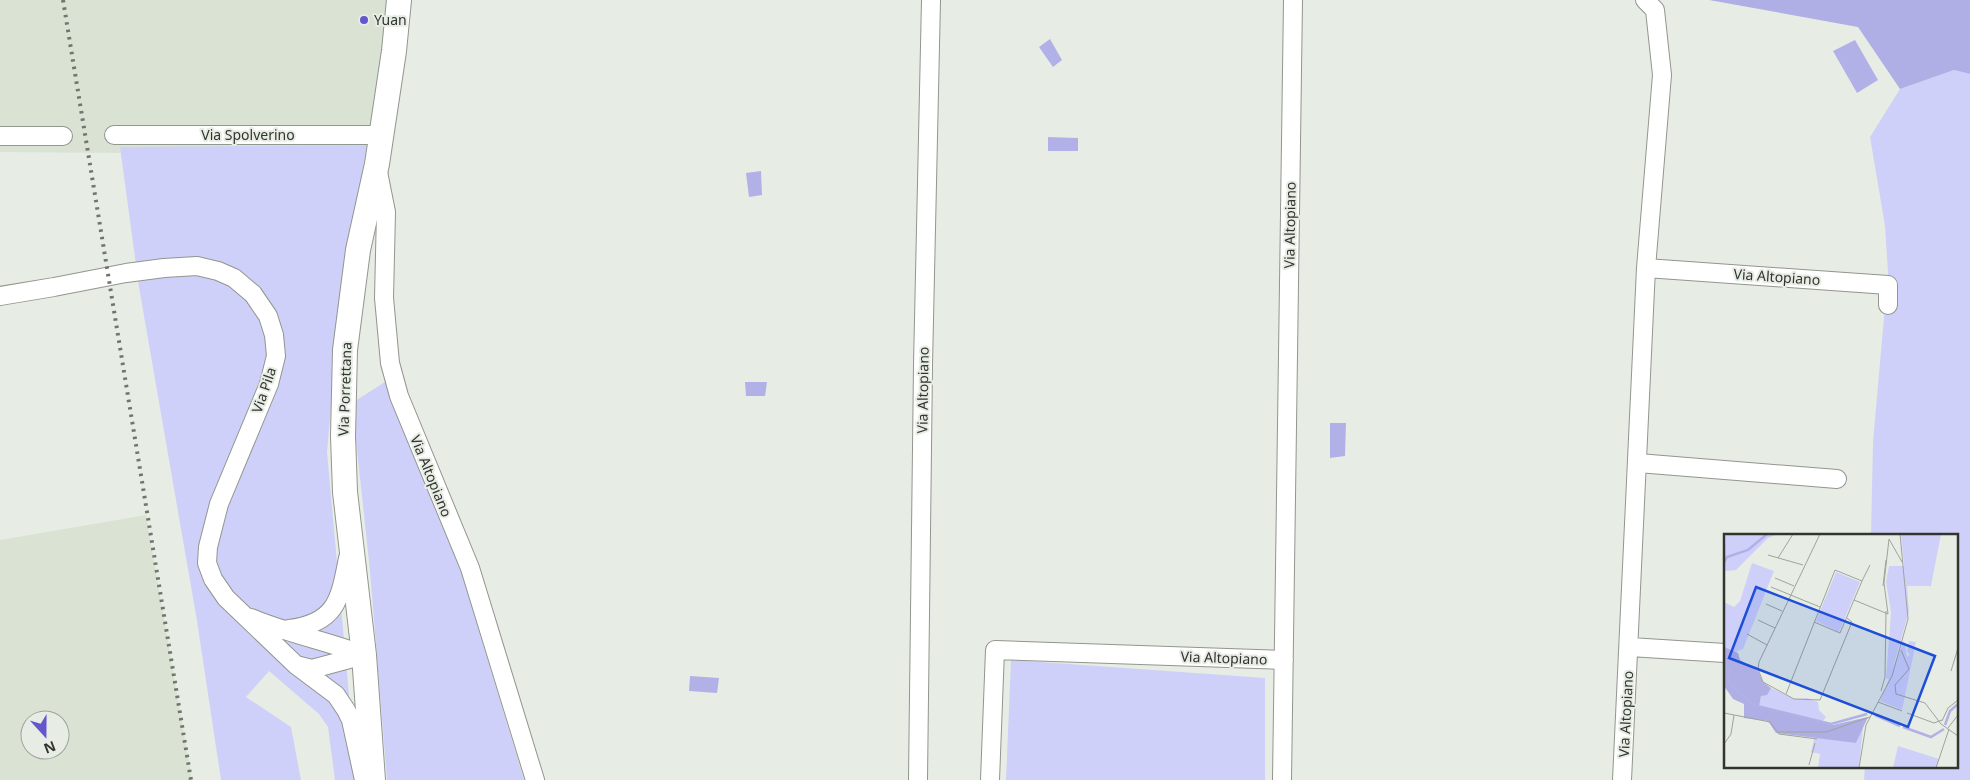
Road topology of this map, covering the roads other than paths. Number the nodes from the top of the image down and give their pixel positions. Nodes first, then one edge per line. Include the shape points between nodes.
1 (399, 0) edge
2 (931, 0) edge
3 (1294, 0) edge
4 (1645, 0) edge
5 (114, 135) dead end
6 (381, 135) junction
7 (0, 136) edge
8 (63, 136) dead end
9 (377, 164) junction
10 (1646, 268) junction
11 (0, 296) edge
12 (1888, 305) dead end
13 (1638, 463) junction
14 (1837, 479) dead end
15 (352, 542) junction
16 (243, 615) junction
17 (286, 630) junction
18 (1630, 647) junction
19 (1724, 653) edge
20 (364, 655) junction
21 (1284, 660) junction
22 (296, 665) junction
23 (364, 780) edge
24 (373, 780) edge
25 (535, 780) edge
26 (918, 780) edge
27 (990, 780) edge
28 (1282, 780) edge
29 (1622, 780) edge

1 - 6 main road, Via Porrettana
2 - 26 street, Via Altopiano
3 - 21 street, Via Altopiano
4 - 10 street, Via Altopiano via 1655,10 1662,75
5 - 6 street, Via Spolverino
6 - 9 main road, Via Porrettana
7 - 8 street
9 - 15 main road, Via Porrettana via 358,250 345,350 343,436
9 - 25 street, Via Altopiano via 386,212 384,298 390,363 399,396 470,568
10 - 12 street, Via Altopiano via 1888,285
10 - 13 street, Via Altopiano
11 - 16 street, Via Pila via 126,273 197,266 234,278 253,294 268,316 276,356 269,384 219,504 207,563 226,598
13 - 14 street
13 - 18 street, Via Altopiano
15 - 17 street via 338,601 328,614 309,626
15 - 20 main road, Via Porrettana
16 - 17 street
16 - 22 street, Via Pila
17 - 20 street
18 - 19 street
18 - 29 street, Via Altopiano
20 - 22 street via 312,669
20 - 24 main road, Via Porrettana
21 - 27 street, Via Altopiano via 995,650
21 - 28 street, Via Altopiano
22 - 23 street, Via Pila via 336,695 346,710

